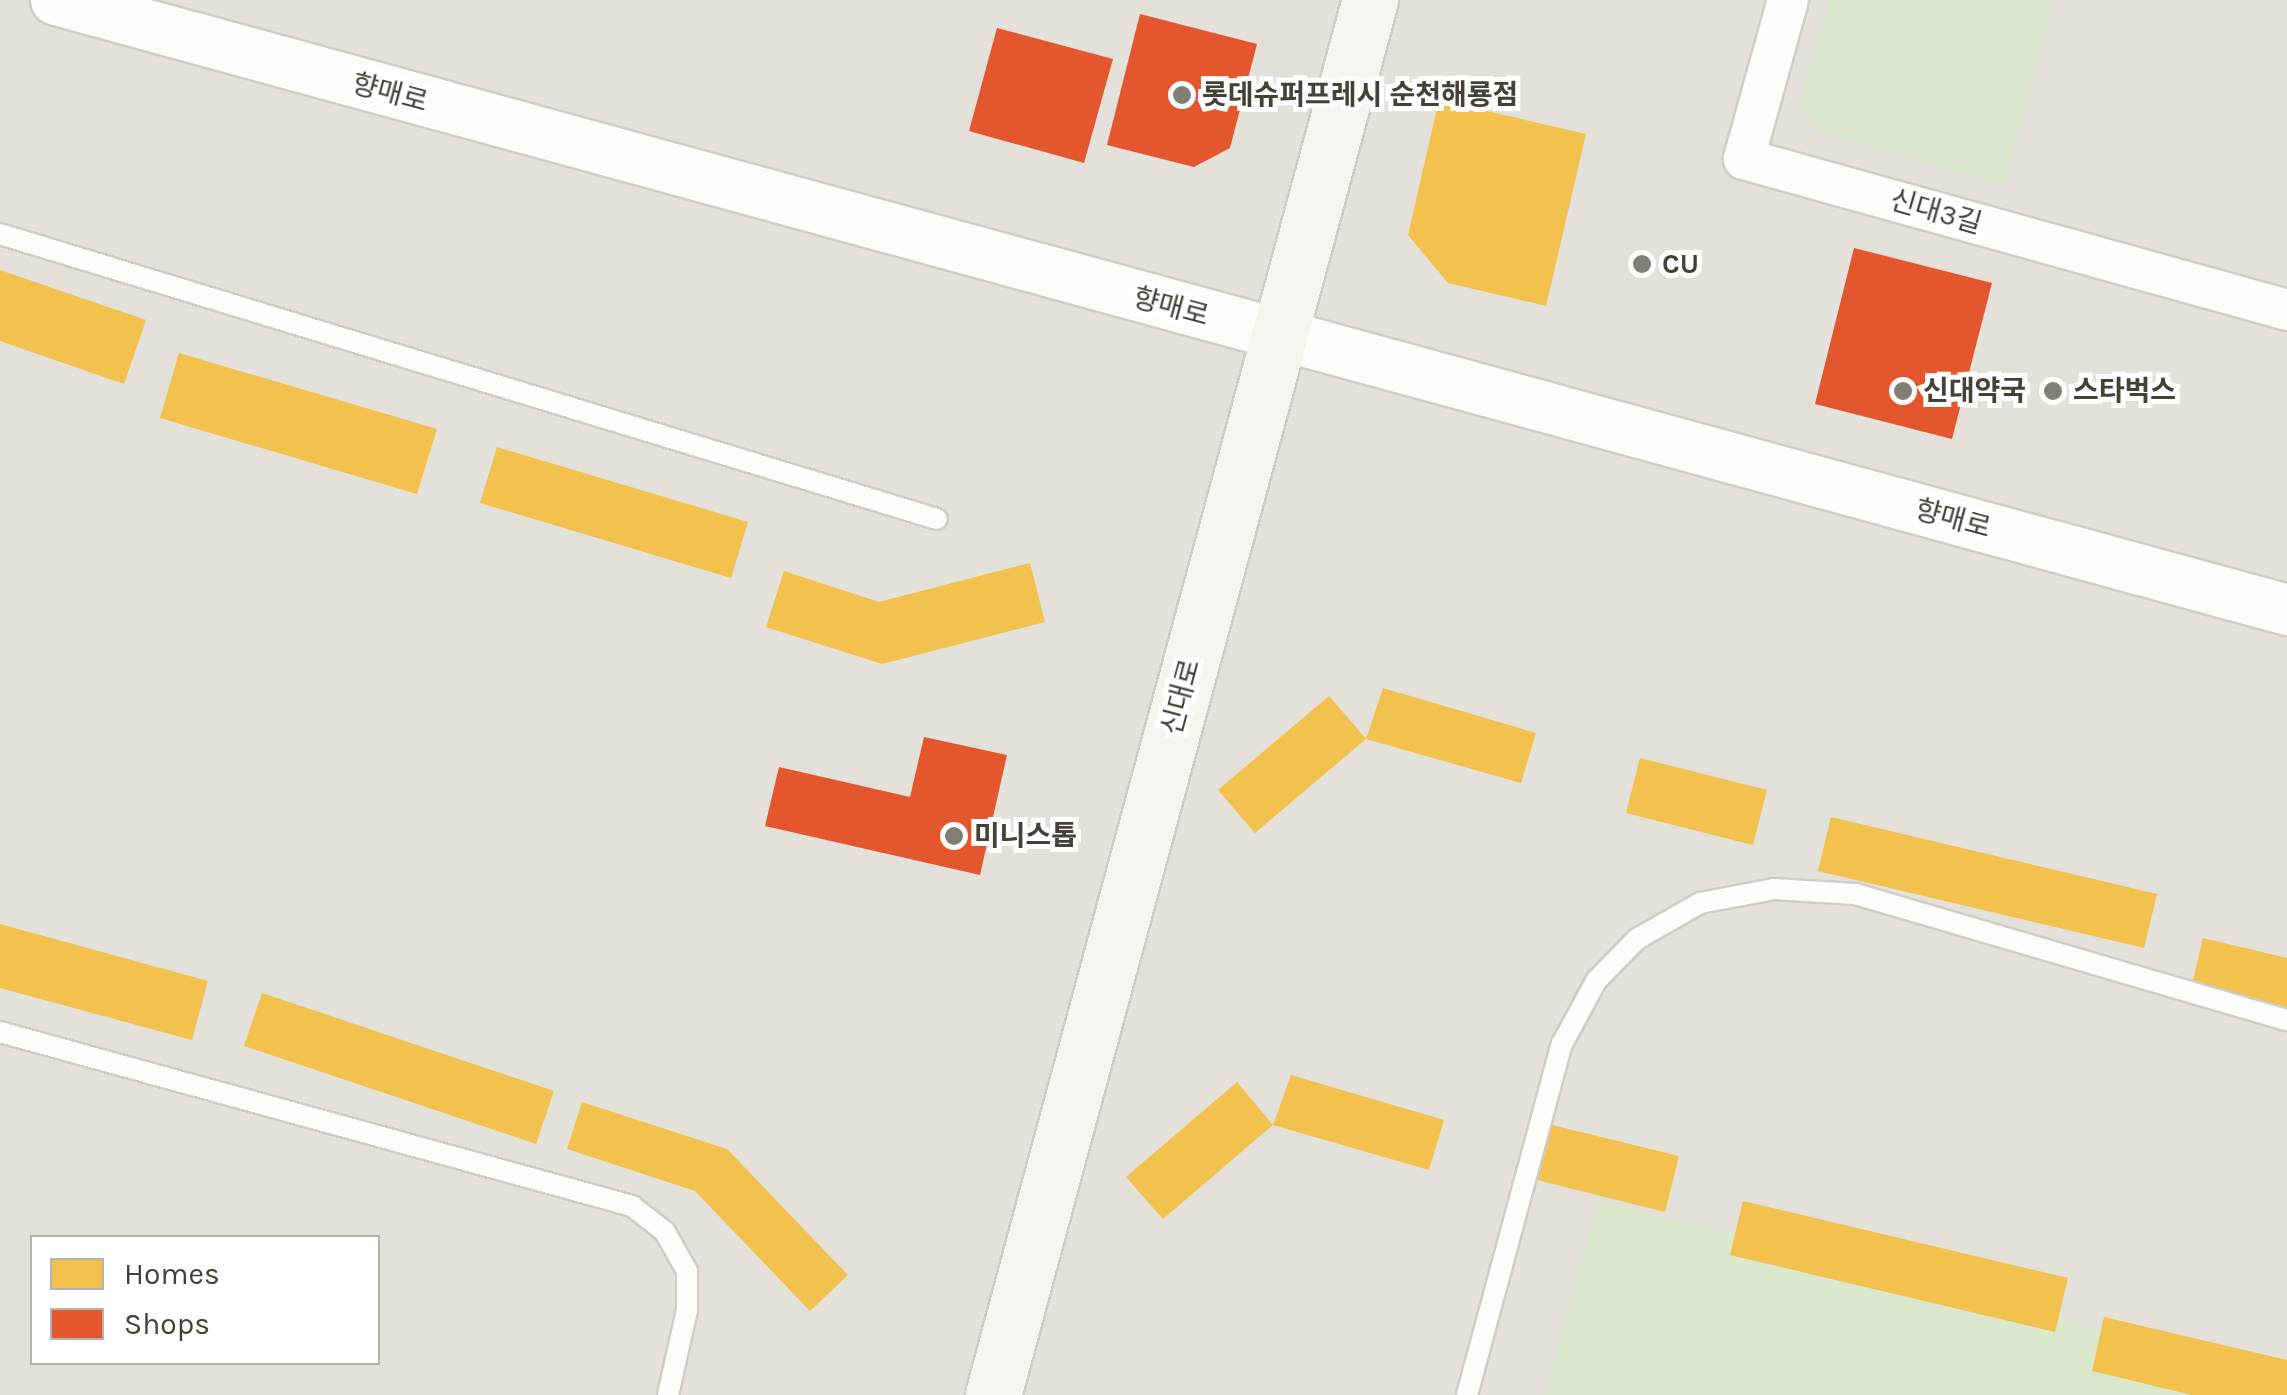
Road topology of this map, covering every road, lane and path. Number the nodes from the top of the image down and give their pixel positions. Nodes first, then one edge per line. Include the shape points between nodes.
1 (56, 0) edge
2 (1370, 0) edge
3 (1788, 0) edge
4 (141, 12) edge
5 (0, 234) edge
6 (2287, 310) edge
7 (1279, 336) junction
8 (937, 518) dead end
9 (2287, 610) edge
10 (2287, 1020) edge
11 (0, 1032) edge
12 (668, 1395) edge
13 (993, 1395) edge
14 (1467, 1395) edge

1 - 4 street, 향매로
2 - 7 main road, 신대로
3 - 6 street, 신대3길 via 1744,159
4 - 7 street, 향매로
5 - 8 lane
7 - 9 street, 향매로
7 - 13 main road, 신대로
10 - 14 lane via 1855,894 1774,888 1700,903 1637,939 1596,980 1562,1044
11 - 12 lane via 632,1206 664,1232 688,1271 688,1310

